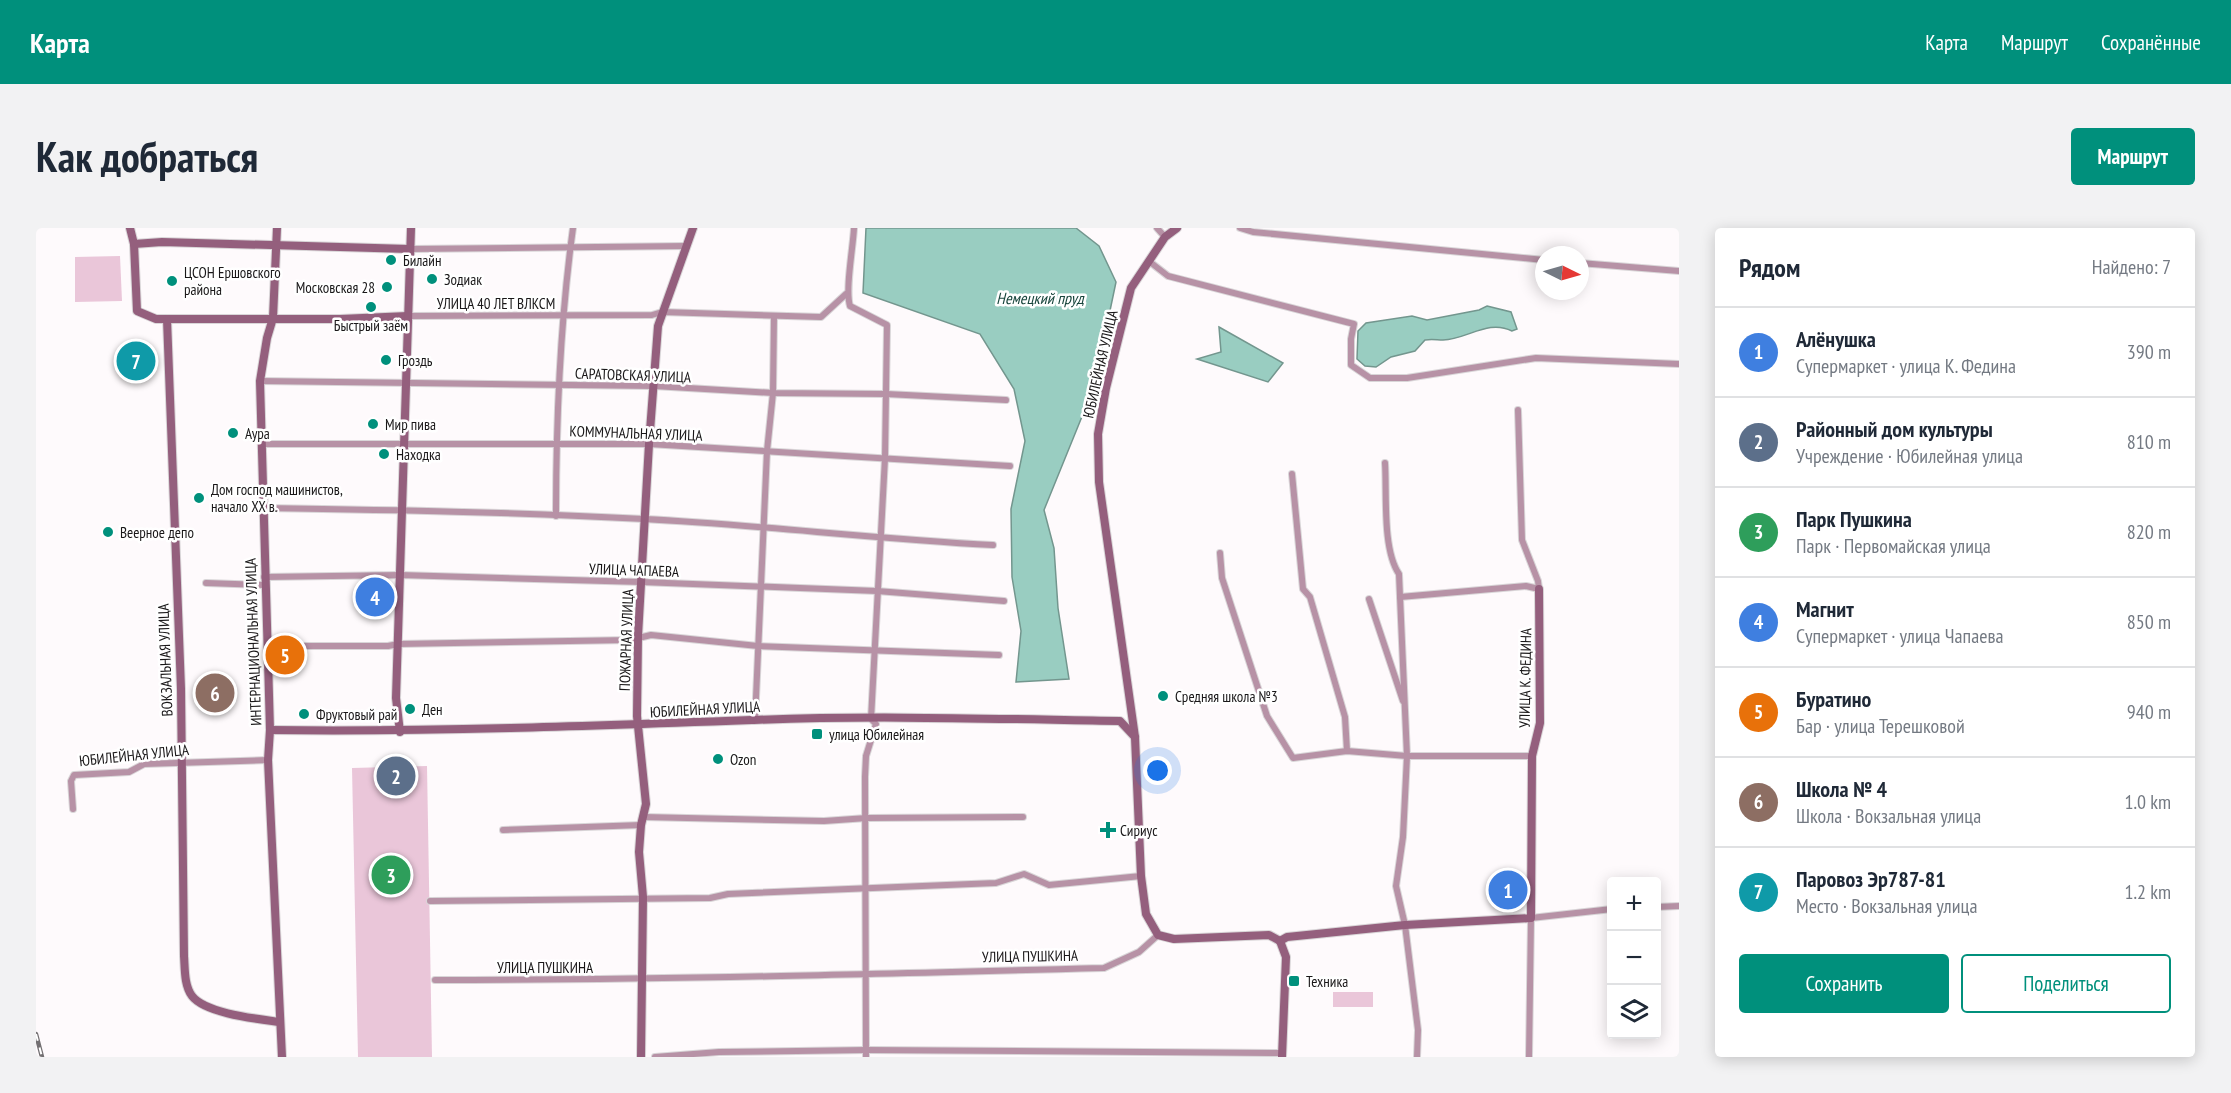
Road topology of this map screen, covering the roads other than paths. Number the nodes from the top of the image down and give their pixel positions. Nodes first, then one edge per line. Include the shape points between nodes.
1 (130, 228) edge
2 (277, 228) edge
3 (411, 228) edge
4 (573, 228) edge
5 (693, 228) edge
6 (854, 228) edge
7 (1157, 228) edge
8 (1177, 228) edge
9 (1239, 228) edge
10 (1165, 237) junction
11 (134, 244) junction
12 (276, 245) junction
13 (571, 245) junction
14 (686, 246) junction
15 (409, 249) junction
16 (1535, 259) edge
17 (1150, 262) junction
18 (1589, 264) edge
19 (1679, 272) edge
20 (846, 294) junction
21 (662, 312) junction
22 (408, 316) junction
23 (563, 316) junction
24 (774, 316) junction
25 (273, 318) junction
26 (166, 320) junction
27 (1679, 364) edge
28 (260, 381) junction
29 (406, 382) junction
30 (560, 385) junction
31 (654, 386) junction
32 (773, 393) junction
33 (886, 394) junction
34 (1006, 400) dead end
35 (1518, 410) dead end
36 (404, 442) junction
37 (556, 442) junction
38 (261, 444) junction
39 (649, 444) junction
40 (767, 451) junction
41 (885, 458) junction
42 (1385, 462) dead end
43 (1010, 466) dead end
44 (1292, 474) dead end
45 (262, 508) junction
46 (401, 511) junction
47 (556, 516) junction
48 (645, 519) junction
49 (763, 528) junction
50 (880, 539) junction
51 (993, 545) dead end
52 (1220, 553) dead end
53 (400, 575) junction
54 (263, 581) junction
55 (641, 582) junction
56 (206, 584) dead end
57 (760, 586) junction
58 (1539, 589) junction
59 (877, 591) junction
60 (1400, 597) junction
61 (1369, 599) dead end
62 (1004, 601) dead end
63 (638, 636) junction
64 (398, 644) junction
65 (267, 646) junction
66 (758, 646) junction
67 (874, 650) junction
68 (999, 655) dead end
69 (1405, 708) junction
70 (871, 719) junction
71 (755, 720) junction
72 (638, 725) junction
73 (270, 730) junction
74 (400, 732) junction
75 (1135, 737) junction
76 (1347, 752) junction
77 (1407, 756) junction
78 (1532, 756) junction
79 (268, 760) junction
80 (180, 762) junction
81 (73, 809) dead end
82 (1023, 817) dead end
83 (867, 818) junction
84 (642, 821) junction
85 (503, 830) dead end
86 (1141, 876) junction
87 (867, 888) junction
88 (643, 897) junction
89 (430, 901) dead end
90 (1679, 906) edge
91 (1661, 907) edge
92 (1607, 909) edge
93 (1531, 918) junction
94 (1405, 925) junction
95 (1158, 935) junction
96 (1280, 941) junction
97 (866, 974) junction
98 (435, 980) dead end
99 (642, 980) junction
100 (280, 1022) junction
101 (866, 1054) edge
102 (1282, 1055) edge
103 (282, 1057) edge
104 (641, 1057) edge
105 (655, 1057) edge
106 (1418, 1057) edge
107 (1529, 1057) edge

1 - 11 street
2 - 12 street, ИНТЕРНАЦИОНАЛЬНАЯ УЛИЦА
3 - 15 street
4 - 13 street
5 - 14 street, ПОЖАРНАЯ УЛИЦА
6 - 20 street
7 - 10 street
8 - 10 street, ЮБИЛЕЙНАЯ УЛИЦА
9 - 16 street
10 - 17 street, ЮБИЛЕЙНАЯ УЛИЦА
11 - 12 street
11 - 26 street, УЛИЦА 40 ЛЕТ ВЛКСМ via 137,311
12 - 15 street
12 - 25 street, ИНТЕРНАЦИОНАЛЬНАЯ УЛИЦА
13 - 14 street
13 - 15 street
13 - 23 street
14 - 21 street, ПОЖАРНАЯ УЛИЦА
15 - 22 street
17 - 27 street via 1168,276 1354,324 1351,365 1370,378 1407,378 1536,358
17 - 75 street, ЮБИЛЕЙНАЯ УЛИЦА via 1131,288 1098,434 1099,482
18 - 19 street
20 - 24 street, УЛИЦА 40 ЛЕТ ВЛКСМ via 821,317
20 - 33 street via 850,306 886,325
21 - 23 street, УЛИЦА 40 ЛЕТ ВЛКСМ
21 - 24 street, УЛИЦА 40 ЛЕТ ВЛКСМ
21 - 31 street, ПОЖАРНАЯ УЛИЦА
22 - 23 street, УЛИЦА 40 ЛЕТ ВЛКСМ
22 - 25 street, УЛИЦА 40 ЛЕТ ВЛКСМ
22 - 29 street
23 - 30 street
24 - 32 street
25 - 26 street, УЛИЦА 40 ЛЕТ ВЛКСМ
25 - 28 street, ИНТЕРНАЦИОНАЛЬНАЯ УЛИЦА
26 - 80 street, ВОКЗАЛЬНАЯ УЛИЦА via 181,689
28 - 29 street, САРАТОВСКАЯ УЛИЦА
28 - 38 street, ИНТЕРНАЦИОНАЛЬНАЯ УЛИЦА
29 - 30 street, САРАТОВСКАЯ УЛИЦА
29 - 36 street
30 - 31 street, САРАТОВСКАЯ УЛИЦА
30 - 37 street
31 - 32 street, САРАТОВСКАЯ УЛИЦА
31 - 39 street, ПОЖАРНАЯ УЛИЦА
32 - 33 street, САРАТОВСКАЯ УЛИЦА
32 - 40 street
33 - 34 street, САРАТОВСКАЯ УЛИЦА
33 - 41 street
35 - 58 street, УЛИЦА К. ФЕДИНА via 1522,540
36 - 37 street, КОММУНАЛЬНАЯ УЛИЦА
36 - 38 street, КОММУНАЛЬНАЯ УЛИЦА
36 - 46 street
37 - 39 street, КОММУНАЛЬНАЯ УЛИЦА
37 - 47 street
38 - 45 street, ИНТЕРНАЦИОНАЛЬНАЯ УЛИЦА
39 - 40 street, КОММУНАЛЬНАЯ УЛИЦА
39 - 48 street, ПОЖАРНАЯ УЛИЦА
40 - 41 street, КОММУНАЛЬНАЯ УЛИЦА
40 - 49 street
41 - 43 street, КОММУНАЛЬНАЯ УЛИЦА
41 - 50 street
42 - 60 street via 1392,565 1399,574
44 - 76 street via 1303,589 1310,597 1345,717
45 - 46 street
45 - 54 street, ИНТЕРНАЦИОНАЛЬНАЯ УЛИЦА
46 - 47 street
46 - 53 street
47 - 48 street
48 - 49 street
48 - 55 street, ПОЖАРНАЯ УЛИЦА
49 - 50 street
49 - 57 street
50 - 51 street
50 - 59 street
52 - 76 street via 1222,578 1267,716 1284,748 1293,758
53 - 54 street, УЛИЦА ЧАПАЕВА
53 - 55 street, УЛИЦА ЧАПАЕВА
53 - 64 street
54 - 56 street, УЛИЦА ЧАПАЕВА
54 - 65 street, ИНТЕРНАЦИОНАЛЬНАЯ УЛИЦА
55 - 57 street, УЛИЦА ЧАПАЕВА
55 - 63 street, ПОЖАРНАЯ УЛИЦА
57 - 59 street, УЛИЦА ЧАПАЕВА
57 - 66 street
58 - 60 street via 1526,586
58 - 78 street, УЛИЦА К. ФЕДИНА via 1540,723
59 - 62 street, УЛИЦА ЧАПАЕВА
59 - 67 street
60 - 69 street
61 - 69 street
63 - 64 street via 630,640
63 - 66 street
63 - 72 street, ПОЖАРНАЯ УЛИЦА
64 - 65 street
64 - 74 street via 396,698
65 - 73 street, ИНТЕРНАЦИОНАЛЬНАЯ УЛИЦА
66 - 67 street
66 - 71 street
67 - 68 street
67 - 70 street
69 - 77 street
70 - 71 street, ЮБИЛЕЙНАЯ УЛИЦА
70 - 75 street, ЮБИЛЕЙНАЯ УЛИЦА via 1120,721
70 - 83 street via 876,724 866,756
71 - 72 street, ЮБИЛЕЙНАЯ УЛИЦА
72 - 74 street, ЮБИЛЕЙНАЯ УЛИЦА
72 - 84 street, ПОЖАРНАЯ УЛИЦА via 646,804
73 - 74 street, ЮБИЛЕЙНАЯ УЛИЦА
73 - 79 street, ИНТЕРНАЦИОНАЛЬНАЯ УЛИЦА
75 - 86 street, ЮБИЛЕЙНАЯ УЛИЦА
76 - 77 street
77 - 78 street
77 - 94 street via 1396,886
78 - 93 street, УЛИЦА К. ФЕДИНА
79 - 80 street, ЮБИЛЕЙНАЯ УЛИЦА
79 - 100 street, ИНТЕРНАЦИОНАЛЬНАЯ УЛИЦА
80 - 81 street, ЮБИЛЕЙНАЯ УЛИЦА via 144,764 129,772 74,775
80 - 100 street, ВОКЗАЛЬНАЯ УЛИЦА via 187,985 194,998 230,1014
82 - 83 street
83 - 84 street
83 - 87 street
84 - 85 street
84 - 88 street, ПОЖАРНАЯ УЛИЦА via 639,852
86 - 87 street via 1049,885 1024,874 996,883
86 - 95 street, ЮБИЛЕЙНАЯ УЛИЦА via 1146,914
87 - 88 street via 710,898
87 - 97 street
88 - 89 street
88 - 99 street, ПОЖАРНАЯ УЛИЦА
90 - 91 street
92 - 93 street
93 - 94 street
93 - 107 street, УЛИЦА К. ФЕДИНА
94 - 96 street via 1287,937
94 - 106 street
95 - 96 street via 1174,939 1269,935
95 - 97 street, УЛИЦА ПУШКИНА via 1139,952 1104,968
96 - 102 street via 1286,957
97 - 99 street, УЛИЦА ПУШКИНА
97 - 101 street
98 - 99 street, УЛИЦА ПУШКИНА
99 - 104 street, ПОЖАРНАЯ УЛИЦА
100 - 103 street, ИНТЕРНАЦИОНАЛЬНАЯ УЛИЦА
101 - 102 street
101 - 105 street via 719,1052

